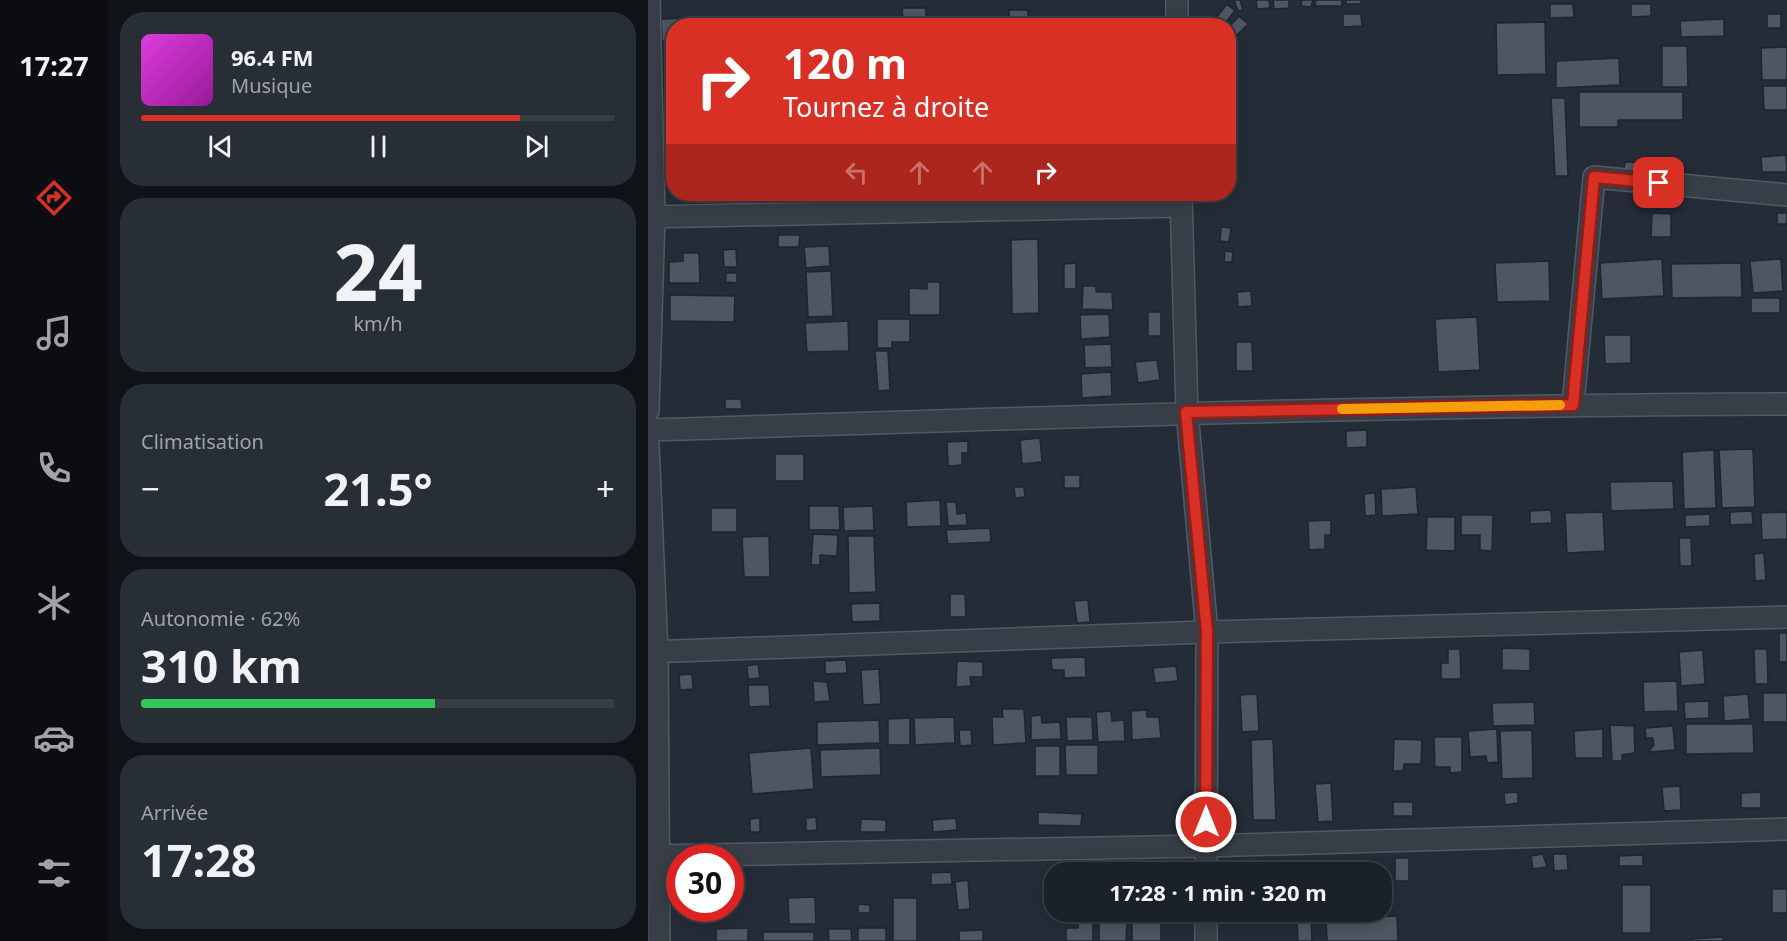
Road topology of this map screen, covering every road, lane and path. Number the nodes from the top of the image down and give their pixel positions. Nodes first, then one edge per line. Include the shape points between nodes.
1 (649, 0) edge
2 (1177, 0) edge
3 (1177, 18) edge
4 (1787, 195) edge
5 (1150, 201) edge
6 (1181, 201) edge
7 (651, 217) edge
8 (1787, 404) edge
9 (1573, 405) junction
10 (648, 411) edge
11 (1186, 412) junction
12 (648, 430) edge
13 (648, 444) edge
14 (1787, 617) edge
15 (1207, 632) junction
16 (653, 652) edge
17 (1787, 829) edge
18 (1206, 846) junction
19 (654, 856) edge
20 (1206, 862) edge
21 (1206, 922) edge
22 (659, 941) edge
23 (1206, 941) edge

1 - 7 street
2 - 3 street
4 - 9 street via 1594,177
5 - 7 street
6 - 11 street
7 - 10 street
8 - 9 street
9 - 11 street
11 - 12 street
11 - 15 street
13 - 16 street
14 - 15 street
15 - 16 street
15 - 18 street
16 - 19 street
17 - 18 street
18 - 19 street
18 - 20 street
19 - 22 street
21 - 23 street

